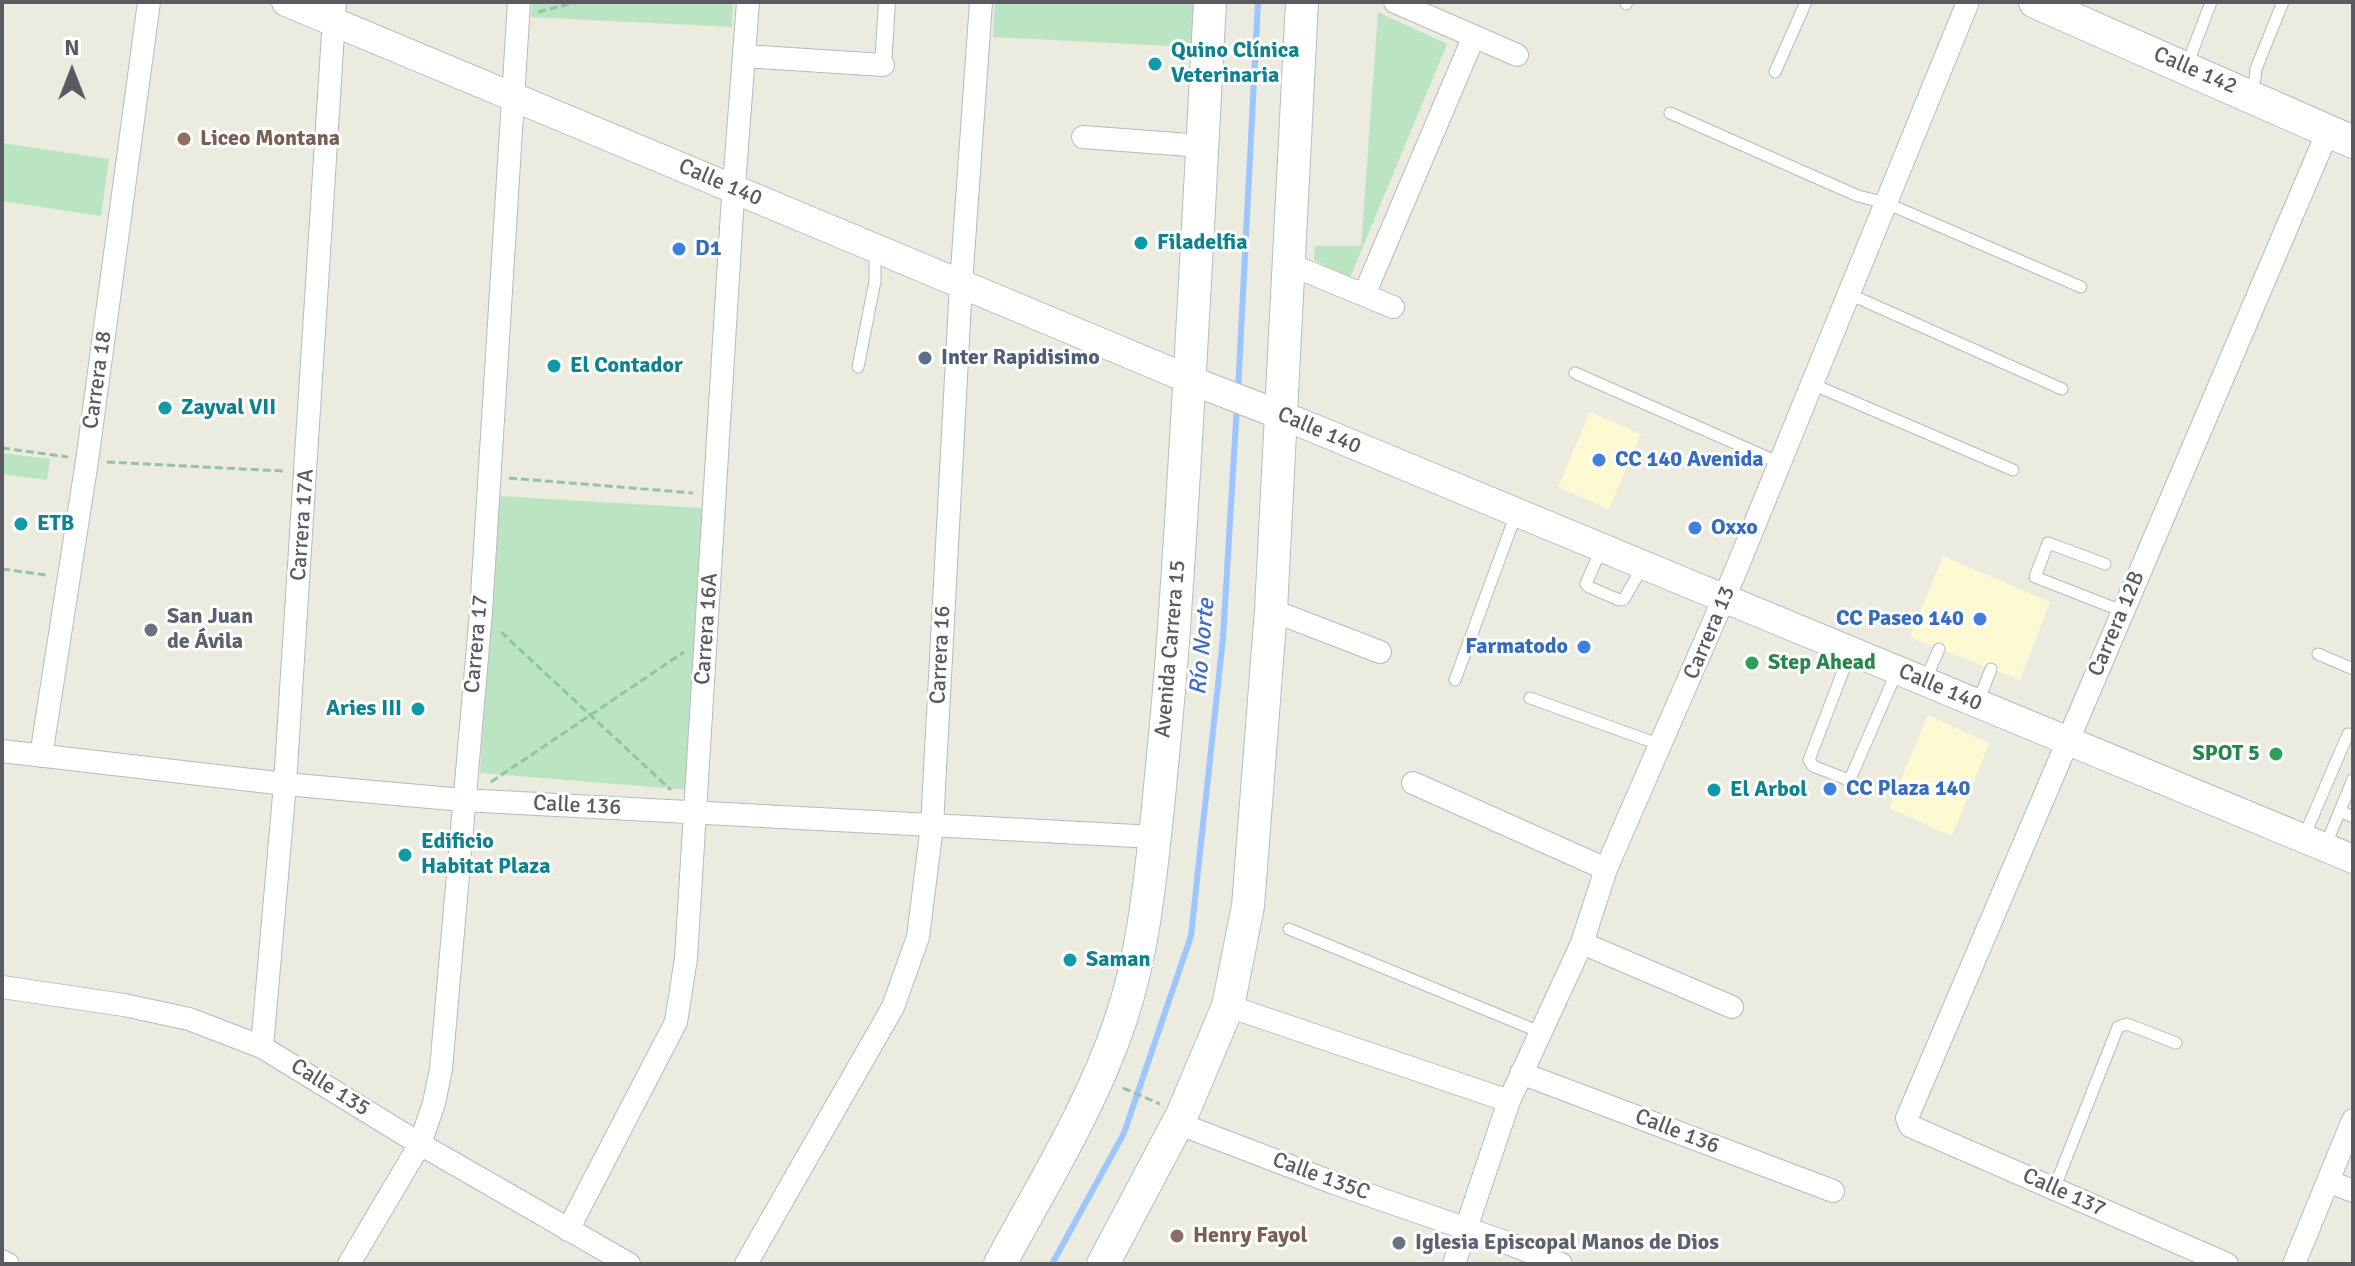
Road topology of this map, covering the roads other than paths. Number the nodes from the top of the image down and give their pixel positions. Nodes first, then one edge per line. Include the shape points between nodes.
1 (149, 2) edge
2 (286, 2) edge
3 (748, 2) edge
4 (887, 2) edge
5 (981, 2) edge
6 (1210, 2) edge
7 (1302, 2) edge
8 (1395, 2) edge
9 (1806, 2) edge
10 (1968, 2) edge
11 (2035, 2) edge
12 (2211, 2) edge
13 (2283, 2) edge
14 (519, 9) edge
15 (334, 12) edge
16 (1474, 36) junction
17 (1517, 55) dead end
18 (744, 56) junction
19 (883, 65) joint
20 (2186, 68) junction
21 (1775, 72) dead end
22 (2248, 94) junction
23 (515, 98) junction
24 (1670, 113) dead end
25 (2340, 136) edge
26 (1083, 137) dead end
27 (1202, 146) junction
28 (734, 189) junction
29 (1886, 203) junction
30 (875, 248) junction
31 (1289, 264) junction
32 (961, 284) junction
33 (2081, 287) dead end
34 (1849, 294) junction
35 (1364, 295) junction
36 (1393, 307) dead end
37 (858, 367) dead end
38 (1575, 373) dead end
39 (1197, 382) junction
40 (1812, 384) junction
41 (2062, 389) dead end
42 (1276, 413) junction
43 (1780, 463) junction
44 (2013, 470) dead end
45 (1516, 513) junction
46 (1601, 548) junction
47 (2105, 564) dead end
48 (1643, 565) junction
49 (1724, 599) junction
50 (1271, 610) junction
51 (2122, 611) junction
52 (1939, 649) dead end
53 (1850, 651) junction
54 (1380, 652) dead end
55 (2318, 654) dead end
56 (1991, 669) dead end
57 (2353, 669) edge
58 (1897, 670) junction
59 (1455, 680) dead end
60 (1925, 682) junction
61 (1530, 698) dead end
62 (1977, 704) junction
63 (2348, 734) dead end
64 (2066, 741) junction
65 (1661, 745) junction
66 (2, 751) edge
67 (41, 756) junction
68 (2353, 779) edge
69 (1413, 783) dead end
70 (285, 784) junction
71 (463, 800) junction
72 (2340, 811) junction
73 (695, 813) junction
74 (2353, 817) edge
75 (932, 826) junction
76 (1155, 837) junction
77 (2314, 844) junction
78 (2353, 859) edge
79 (1606, 869) junction
80 (1289, 929) dead end
81 (1582, 943) junction
82 (2, 987) edge
83 (1228, 1006) junction
84 (1732, 1007) dead end
85 (1540, 1032) junction
86 (2176, 1043) dead end
87 (262, 1047) junction
88 (1521, 1073) junction
89 (1509, 1101) junction
90 (1171, 1115) junction
91 (1907, 1118) joint
92 (2353, 1120) edge
93 (420, 1144) junction
94 (2328, 1181) junction
95 (2054, 1189) junction
96 (1833, 1191) dead end
97 (2353, 1191) edge
98 (1465, 1229) junction
99 (568, 1230) junction
100 (2, 1261) edge
101 (8, 1264) edge
102 (349, 1264) edge
103 (629, 1264) edge
104 (746, 1264) edge
105 (1000, 1264) edge
106 (1103, 1264) edge
107 (1454, 1264) edge
108 (1561, 1264) edge
109 (2227, 1264) edge
110 (2294, 1264) edge

1 - 67 street, Carrera 18
2 - 15 street, Calle 140
3 - 18 street, Carrera 16A
4 - 19 street
5 - 32 street, Carrera 16
6 - 27 main road, Avenida Carrera 15
7 - 31 main road
8 - 16 street
9 - 21 lane
10 - 29 street, Carrera 13
11 - 20 main road, Calle 142
12 - 20 lane
13 - 22 lane
14 - 23 street, Carrera 17
15 - 23 street, Calle 140
15 - 70 street, Carrera 17A
16 - 17 street
16 - 35 street
18 - 19 street
18 - 28 street, Carrera 16A
20 - 22 main road, Calle 142
22 - 25 main road, Calle 142
23 - 28 street, Calle 140
23 - 71 street, Carrera 17 via 481,612
24 - 29 lane via 1858,196
25 - 51 street, Carrera 12B
26 - 27 street
27 - 39 main road, Avenida Carrera 15
28 - 30 street, Calle 140
28 - 73 street, Carrera 16A
29 - 33 lane
29 - 34 street, Carrera 13
30 - 32 street, Calle 140
30 - 37 lane via 875,281
31 - 35 street
31 - 42 main road
32 - 39 street, Calle 140
32 - 75 street, Carrera 16
34 - 40 street, Carrera 13
34 - 41 lane
35 - 36 street
38 - 43 lane
39 - 42 street, Calle 140
39 - 76 main road, Avenida Carrera 15
40 - 43 street, Carrera 13
40 - 44 lane
42 - 45 street, Calle 140
42 - 50 main road
43 - 49 street, Carrera 13
45 - 46 street, Calle 140
45 - 59 lane
46 - 48 street, Calle 140
46 - 48 lane via 1586,584 1619,600
47 - 51 lane via 2048,543 2035,577
48 - 49 street, Calle 140
49 - 53 street, Calle 140
49 - 65 street, Carrera 13
50 - 54 street
50 - 83 main road via 1248,906
51 - 64 street, Carrera 12B
52 - 60 lane
53 - 58 street, Calle 140
53 - 58 lane via 1809,760 1813,766 1851,777
55 - 57 lane
56 - 62 lane
58 - 60 street, Calle 140
60 - 62 street, Calle 140
61 - 65 lane
62 - 64 street, Calle 140
63 - 77 lane
64 - 77 street, Calle 140
64 - 91 street, Carrera 12B
65 - 79 street, Carrera 13
66 - 67 street, Calle 136
67 - 70 street, Calle 136
68 - 72 lane
69 - 79 street
70 - 71 street, Calle 136
70 - 87 street, Carrera 17A
71 - 73 street, Calle 136
71 - 93 street, Carrera 17 via 441,1069
72 - 74 lane
72 - 77 lane
73 - 75 street, Calle 136
73 - 99 street, Carrera 16A via 686,958 676,1022
75 - 76 street, Calle 136
75 - 104 street, Carrera 16 via 918,937 893,1007
76 - 105 main road, Avenida Carrera 15 via 1141,947 1122,1018 1082,1115
77 - 78 street, Calle 140
79 - 81 street, Carrera 13
80 - 85 lane
81 - 84 street
81 - 85 street, Carrera 13
82 - 87 street, Calle 135 via 189,1019
83 - 89 street
83 - 90 main road
85 - 88 street, Carrera 13
86 - 95 lane via 2127,1024 2118,1027
87 - 93 street, Calle 135
88 - 89 street, Carrera 13
88 - 96 street, Calle 136
89 - 98 street, Carrera 13
90 - 98 street, Calle 135C via 1334,1183
90 - 106 main road
91 - 95 street, Calle 137 via 1910,1126
92 - 94 street
93 - 99 street, Calle 135
93 - 102 street, Carrera 17
94 - 97 street
94 - 110 street
95 - 109 street, Calle 137
98 - 107 street, Carrera 13
98 - 108 street
99 - 103 street, Calle 135
100 - 101 street

